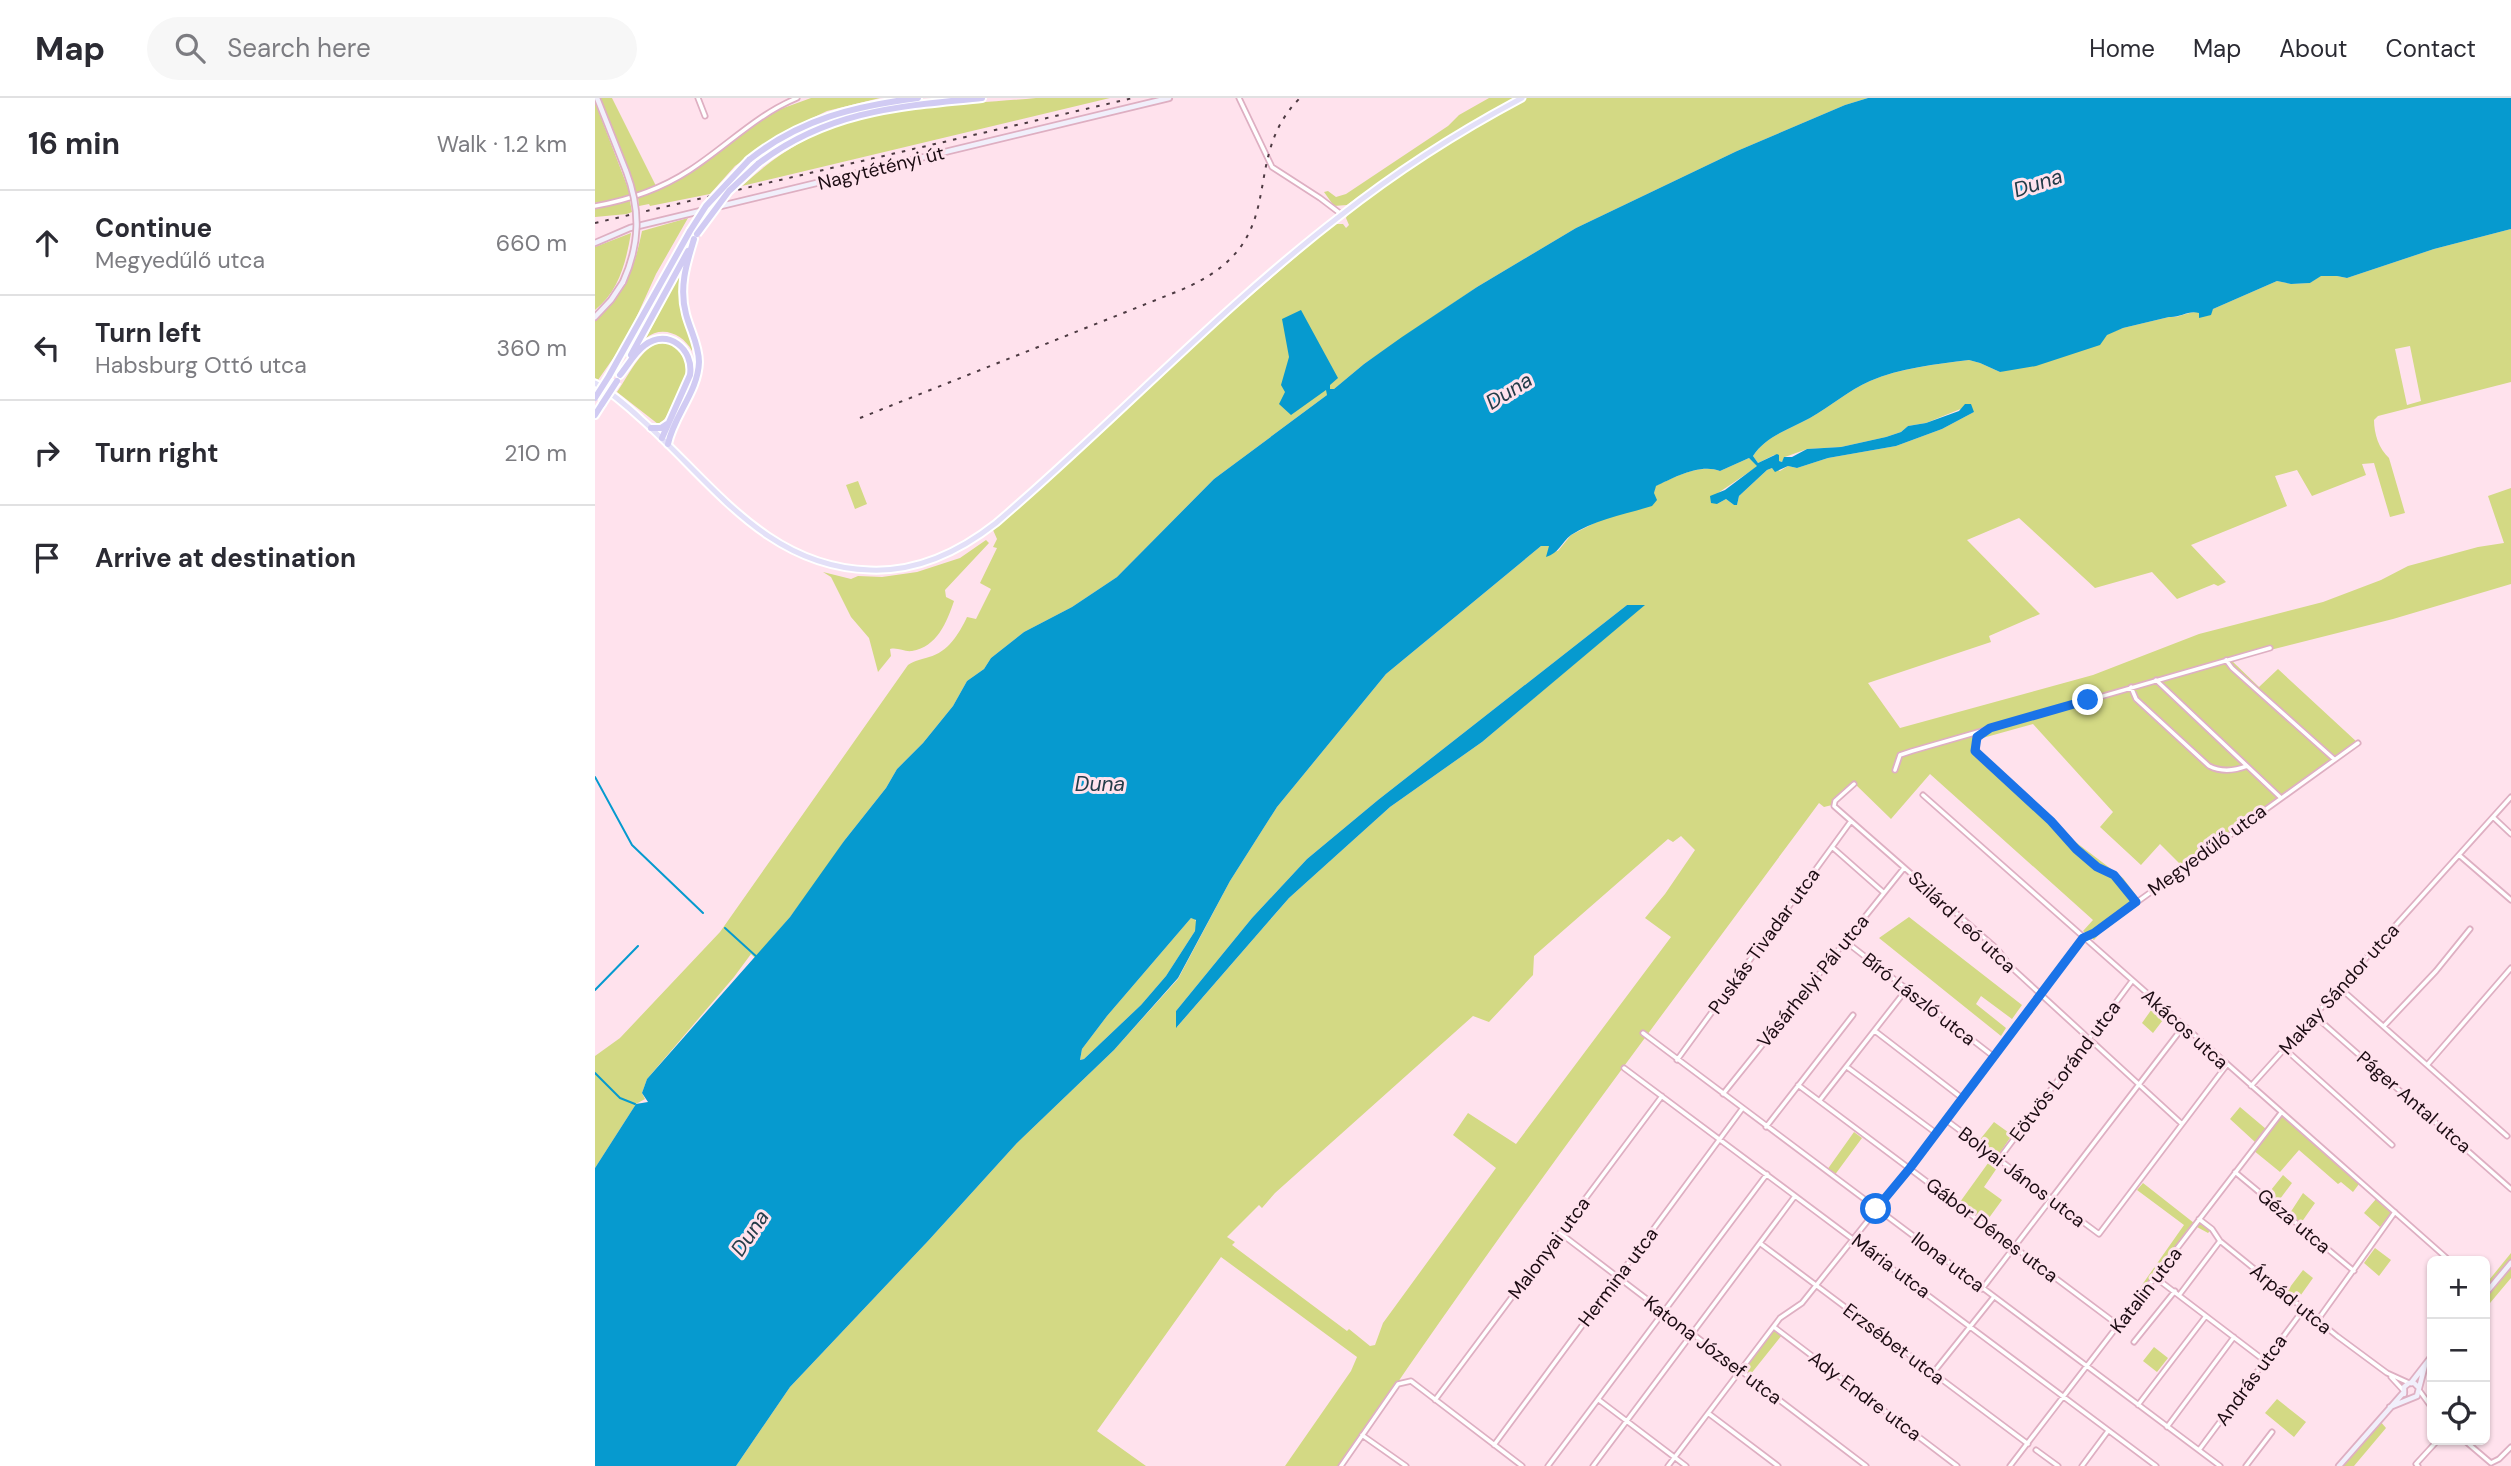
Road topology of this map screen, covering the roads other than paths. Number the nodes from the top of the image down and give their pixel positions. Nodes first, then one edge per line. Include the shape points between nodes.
1 (597, 98) edge
2 (698, 98) edge
3 (797, 98) edge
4 (918, 98) edge
5 (982, 98) edge
6 (1169, 98) edge
7 (1239, 98) edge
8 (1522, 98) edge
9 (705, 116) dead end
10 (595, 206) edge
11 (1341, 214) junction
12 (694, 235) junction
13 (595, 243) edge
14 (595, 317) edge
15 (618, 378) junction
16 (595, 383) edge
17 (595, 398) edge
18 (595, 415) edge
19 (669, 423) junction
20 (652, 428) junction
21 (665, 441) junction
22 (2270, 649) dead end
23 (2227, 660) junction
24 (2156, 680) junction
25 (2131, 687) junction
26 (1990, 728) junction
27 (2358, 743) dead end
28 (2334, 758) junction
29 (2247, 766) junction
30 (1895, 770) dead end
31 (1854, 784) dead end
32 (1923, 794) dead end
33 (2280, 797) junction
34 (2511, 797) edge
35 (2493, 817) junction
36 (1851, 821) junction
37 (2511, 834) edge
38 (1832, 847) junction
39 (2459, 855) junction
40 (1904, 868) junction
41 (1884, 892) junction
42 (2511, 900) edge
43 (2136, 902) junction
44 (2470, 929) dead end
45 (2083, 938) junction
46 (1845, 942) junction
47 (2511, 968) edge
48 (2132, 981) junction
49 (2340, 988) junction
50 (1906, 990) junction
51 (2039, 994) junction
52 (1853, 1015) dead end
53 (2316, 1016) junction
54 (2384, 1026) junction
55 (2183, 1027) junction
56 (1875, 1031) junction
57 (1643, 1033) dead end
58 (2089, 1040) junction
59 (2285, 1049) junction
60 (1993, 1056) junction
61 (1677, 1060) junction
62 (2428, 1064) junction
63 (2226, 1066) junction
64 (1847, 1067) junction
65 (1624, 1068) dead end
66 (2137, 1084) junction
67 (1798, 1085) junction
68 (2251, 1087) junction
69 (1723, 1094) junction
70 (1663, 1095) junction
71 (1962, 1098) junction
72 (1820, 1100) junction
73 (1742, 1109) junction
74 (2281, 1113) junction
75 (1946, 1120) junction
76 (2182, 1124) junction
77 (1766, 1127) junction
78 (1936, 1133) junction
79 (2507, 1136) dead end
80 (1720, 1139) junction
81 (2392, 1145) dead end
82 (1999, 1160) junction
83 (1910, 1168) junction
84 (2235, 1172) junction
85 (1767, 1174) junction
86 (2511, 1189) edge
87 (1795, 1196) junction
88 (2050, 1198) junction
89 (1876, 1209) junction
90 (2395, 1212) junction
91 (2199, 1219) junction
92 (1560, 1233) junction
93 (1853, 1237) junction
94 (2220, 1241) junction
95 (1761, 1244) junction
96 (2013, 1247) junction
97 (2444, 1256) edge
98 (2511, 1263) edge
99 (2354, 1271) junction
100 (1618, 1277) junction
101 (2156, 1278) junction
102 (1816, 1285) junction
103 (2490, 1287) edge
104 (1982, 1289) junction
105 (2175, 1291) junction
106 (2180, 1294) junction
107 (1993, 1297) junction
108 (2303, 1310) junction
109 (1664, 1312) junction
110 (2206, 1316) junction
111 (2318, 1321) junction
112 (2118, 1325) junction
113 (1774, 1326) junction
114 (1971, 1326) junction
115 (1693, 1335) junction
116 (2234, 1337) junction
117 (2134, 1342) dead end
118 (2265, 1361) junction
119 (2427, 1362) edge
120 (2425, 1365) junction
121 (2087, 1367) junction
122 (1740, 1371) junction
123 (1933, 1373) junction
124 (2387, 1373) junction
125 (2410, 1383) junction
126 (2419, 1388) junction
127 (2403, 1391) junction
128 (2064, 1397) junction
129 (2413, 1398) junction
130 (1435, 1400) junction
131 (1599, 1400) junction
132 (2427, 1401) edge
133 (2427, 1403) edge
134 (2138, 1405) junction
135 (2387, 1409) junction
136 (1708, 1413) junction
137 (1627, 1422) junction
138 (2167, 1427) junction
139 (2108, 1430) junction
140 (2271, 1432) dead end
141 (1362, 1434) junction
142 (1494, 1444) junction
143 (2028, 1444) junction
144 (2433, 1445) edge
145 (2470, 1445) edge
146 (2511, 1447) edge
147 (2036, 1450) dead end
148 (2199, 1450) junction
149 (1675, 1458) junction
150 (1341, 1466) edge
151 (1406, 1466) edge
152 (1522, 1466) edge
153 (1548, 1466) edge
154 (1593, 1466) edge
155 (1668, 1466) edge
156 (1686, 1466) edge
157 (1778, 1466) edge
158 (1866, 1466) edge
159 (1957, 1466) edge
160 (2010, 1466) edge
161 (2058, 1466) edge
162 (2082, 1466) edge
163 (2156, 1466) edge
164 (2220, 1466) edge
165 (2246, 1466) edge
166 (2339, 1466) edge
167 (2418, 1466) edge

1 - 14 main road, bridge via 627,171 638,225 623,282
2 - 9 street
3 - 10 street via 756,120 667,183 632,198
4 - 12 highway, bridge via 827,116 788,133 749,160 706,206
5 - 12 highway, bridge via 873,111 800,136 758,164 729,191
6 - 13 main road, Nagytétényi út via 630,228
7 - 11 street via 1272,167
8 - 11 main road via 1419,159
11 - 21 main road via 1006,514 967,545 940,558 883,570 843,568 809,559 751,524
12 - 15 highway
12 - 17 highway, bridge
12 - 21 highway via 683,294 698,367
15 - 18 highway, bridge
15 - 19 highway via 651,341 669,340 684,348 691,372
16 - 20 main road
19 - 20 highway
19 - 21 highway
20 - 21 main road
22 - 23 street
23 - 24 street
23 - 28 street
24 - 25 street
24 - 29 street
25 - 26 street
25 - 29 street via 2136,699 2209,766 2229,770
26 - 30 street via 1899,755
26 - 43 street via 1977,737 1977,754 2076,849 2114,875
27 - 28 street, Megyedűlő utca
28 - 33 street, Megyedűlő utca
29 - 33 street
31 - 36 street, Szilárd Leó utca via 1834,806
32 - 45 street, Akácos utca
33 - 43 street, Megyedűlő utca
34 - 35 street, Makay Sándor utca
35 - 37 street
35 - 39 street, Makay Sándor utca
36 - 38 street, Puskás Tivadar utca
36 - 40 street, Szilárd Leó utca
38 - 41 street
38 - 61 street, Puskás Tivadar utca
39 - 42 street
39 - 49 street, Makay Sándor utca
40 - 41 street, Vásárhelyi Pál utca
40 - 51 street, Szilárd Leó utca via 1997,949
41 - 46 street, Vásárhelyi Pál utca
43 - 45 street, Megyedűlő utca
44 - 54 street
45 - 48 street, Akácos utca
45 - 51 street, Megyedűlő utca
46 - 50 street, Bíró László utca
46 - 69 street, Vásárhelyi Pál utca
47 - 62 street
48 - 55 street, Akácos utca
48 - 58 street, Eötvös Loránd utca
49 - 53 street, Makay Sándor utca
49 - 54 street
50 - 56 street
50 - 60 street, Bíró László utca
51 - 58 street, Szilárd Leó utca
51 - 60 street, Megyedűlő utca
52 - 67 street
53 - 59 street, Makay Sándor utca
53 - 86 street, Páger Antal utca
54 - 62 street
55 - 63 street, Akácos utca
55 - 66 street
56 - 64 street
56 - 71 street
57 - 61 street, Ilona utca
58 - 66 street, Szilárd Leó utca
58 - 82 street, Eötvös Loránd utca
59 - 68 street, Makay Sándor utca
59 - 81 street
60 - 71 street, Megyedűlő utca
61 - 69 street, Ilona utca
62 - 79 street
63 - 68 street, Akácos utca
63 - 76 street
64 - 72 street
64 - 78 street
65 - 70 street, Mária utca
66 - 76 street, Szilárd Leó utca
66 - 88 street
67 - 72 street, Gábor Dénes utca
67 - 77 street
68 - 74 street, Akácos utca
69 - 73 street, Ilona utca
70 - 80 street, Mária utca
70 - 92 street, Malonyai utca
71 - 75 street, Megyedűlő utca
72 - 83 street, Gábor Dénes utca
73 - 77 street, Ilona utca
73 - 80 street, Hermina utca
74 - 84 street, Katalin utca
74 - 90 street, Akácos utca
75 - 78 street, Megyedűlő utca
75 - 82 street, Bolyai János utca
76 - 88 street, Bolyai János utca via 2099,1234
77 - 89 street, Ilona utca
78 - 83 street, Megyedűlő utca
80 - 85 street, Mária utca
80 - 100 street, Hermina utca
82 - 88 street, Bolyai János utca
83 - 89 street, Megyedűlő utca
83 - 96 street, Gábor Dénes utca
84 - 91 street, Katalin utca
84 - 99 street, Géza utca
85 - 87 street, Mária utca
85 - 109 street
87 - 93 street, Mária utca
87 - 95 street
88 - 96 street
89 - 93 street, Megyedűlő utca
89 - 104 street, Ilona utca
90 - 97 street, Akácos utca
90 - 99 street
91 - 94 street, Árpád utca
91 - 101 street, Katalin utca
92 - 100 street, Katona József utca
92 - 130 street, Malonyai utca
93 - 102 street, Megyedűlő utca
93 - 114 street, Mária utca
94 - 106 street
94 - 108 street, Árpád utca
95 - 102 street, Erzsébet utca
95 - 115 street
96 - 104 street
96 - 112 street, Gábor Dénes utca
98 - 103 main road
99 - 111 street
100 - 109 street, Katona József utca
100 - 142 street, Hermina utca
101 - 105 street
101 - 112 street, Katalin utca
102 - 113 street, Megyedűlő utca
102 - 123 street, Erzsébet utca
104 - 107 street, Ilona utca
105 - 106 street
105 - 117 street
106 - 110 street
107 - 114 street
107 - 121 street, Ilona utca
108 - 111 street, Árpád utca
108 - 118 street, András utca
109 - 115 street, Katona József utca
109 - 131 street
110 - 116 street
110 - 134 street
111 - 124 street, Árpád utca
112 - 121 street, Katalin utca
113 - 122 street, Megyedűlő utca
113 - 159 street, Ady Endre utca
114 - 123 street
114 - 128 street, Mária utca
115 - 122 street, Katona József utca
115 - 137 street
116 - 118 street
116 - 138 street
118 - 148 street, András utca
119 - 120 main road
120 - 125 main road
120 - 126 main road
121 - 128 street, Katalin utca
121 - 134 street, Ilona utca
122 - 136 street, Megyedűlő utca
122 - 158 street, Katona József utca
123 - 143 street, Erzsébet utca
124 - 125 street, Árpád utca
124 - 127 street, Árpád utca
125 - 126 main road
125 - 127 main road
126 - 129 main road
126 - 132 street
127 - 129 main road
127 - 135 main road
128 - 139 street, Mária utca
128 - 143 street, Katalin utca
129 - 133 street
129 - 135 main road
130 - 141 street via 1411,1381 1398,1384
130 - 142 street
131 - 137 street
131 - 153 street
134 - 138 street, Ilona utca
135 - 166 main road
136 - 149 street, Megyedűlő utca
136 - 157 street
137 - 149 street
137 - 154 street
138 - 148 street, Ilona utca
139 - 162 street
139 - 163 street, Mária utca
140 - 165 street
141 - 150 street
141 - 151 street
142 - 152 street
143 - 160 street, Katalin utca
144 - 167 street
145 - 146 street via 2491,1463
147 - 161 street
148 - 164 street, Ilona utca
149 - 155 street, Megyedűlő utca
149 - 156 street

